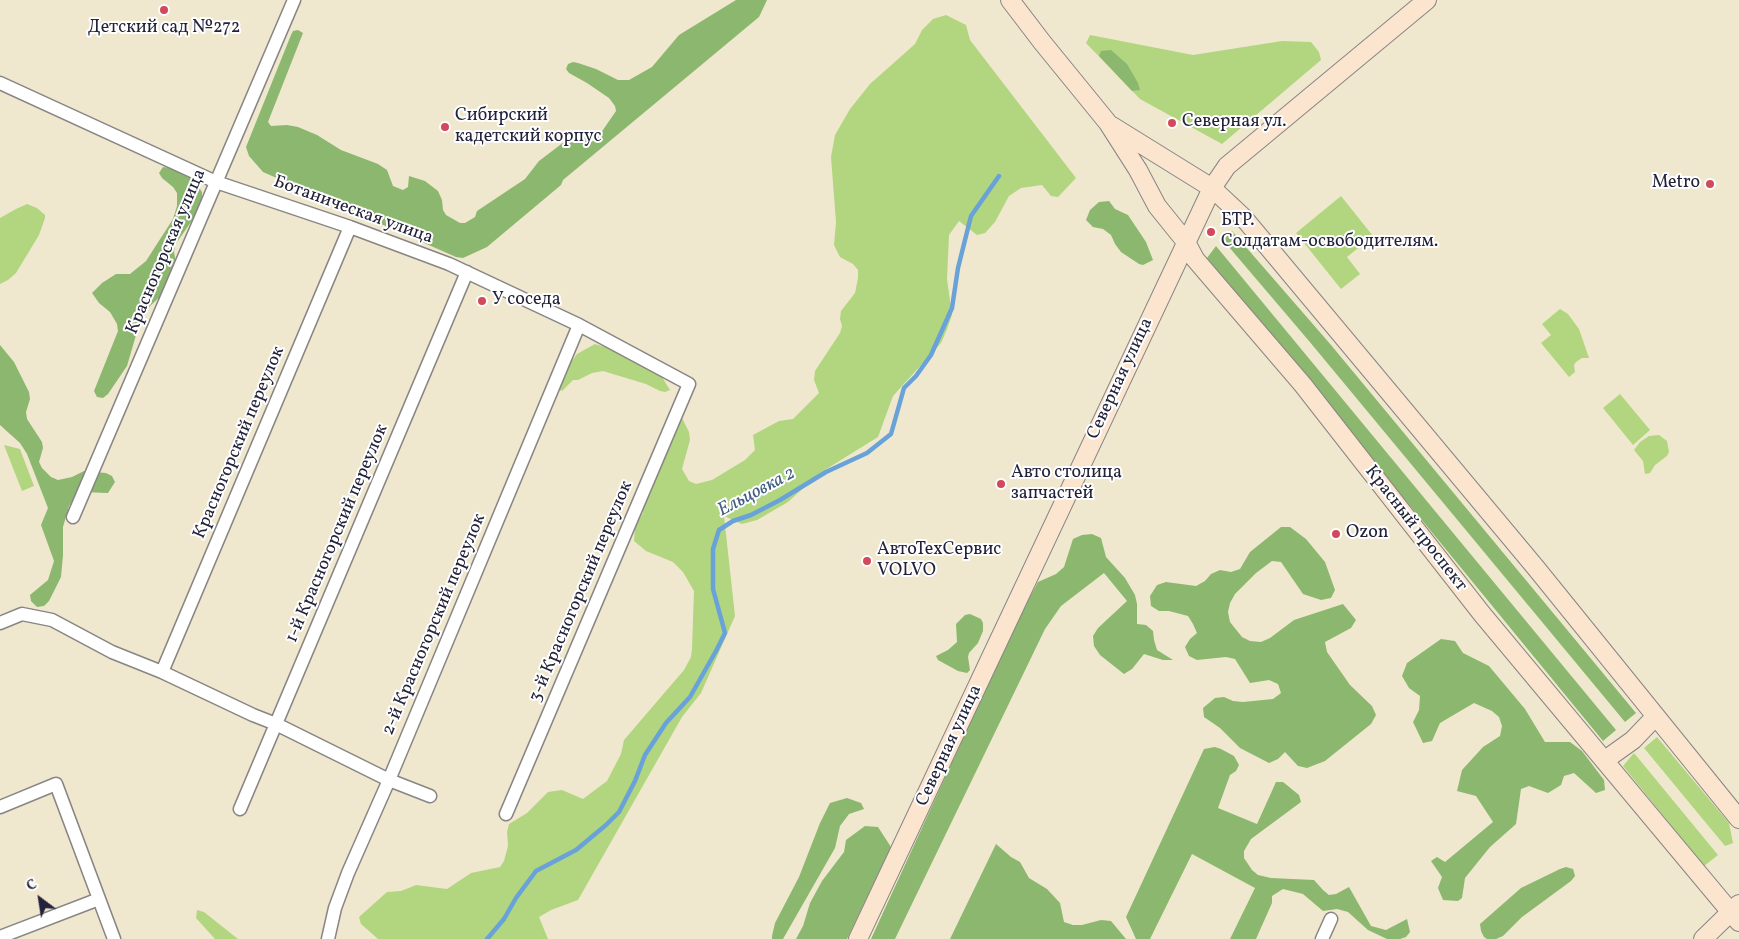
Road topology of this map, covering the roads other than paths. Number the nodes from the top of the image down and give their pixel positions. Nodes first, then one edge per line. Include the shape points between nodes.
1 (294, 0) edge
2 (1010, 0) edge
3 (1427, 0) edge
4 (0, 83) edge
5 (1108, 123) junction
6 (216, 182) junction
7 (1212, 188) junction
8 (350, 227) junction
9 (1186, 242) junction
10 (467, 272) junction
11 (579, 326) junction
12 (689, 384) joint
13 (73, 518) dead end
14 (0, 623) edge
15 (162, 672) junction
16 (1655, 717) junction
17 (276, 724) junction
18 (1605, 760) junction
19 (389, 780) junction
20 (430, 796) dead end
21 (0, 807) edge
22 (240, 809) dead end
23 (506, 814) dead end
24 (1739, 819) edge
25 (99, 899) junction
26 (1736, 913) edge
27 (1331, 919) dead end
28 (0, 937) edge
29 (114, 939) edge
30 (328, 939) edge
31 (858, 939) edge
32 (1322, 939) edge
33 (1703, 939) edge

1 - 6 street, Красногорская улица
2 - 5 main road, Красный проспект
3 - 7 main road, Северная улица via 1227,166
4 - 6 street, Ботаническая улица
5 - 7 main road, Красный проспект
5 - 9 main road, Красный проспект via 1157,206
6 - 8 street, Ботаническая улица
6 - 13 street, Красногорская улица
7 - 9 main road, Северная улица
7 - 16 main road, Красный проспект via 1243,216 1536,568
8 - 10 street, Ботаническая улица
8 - 15 street, Красногорский переулок
9 - 18 main road, Красный проспект via 1195,259 1303,386 1482,614
9 - 31 main road, Северная улица
10 - 11 street, Ботаническая улица
10 - 17 street, 1-й Красногорский переулок
11 - 12 street, Ботаническая улица
11 - 19 street, 2-й Красногорский переулок
12 - 23 street, 3-й Красногорский переулок
14 - 15 street via 22,614 52,620 112,652
15 - 17 street
16 - 18 main road via 1633,740
16 - 24 main road, Красный проспект
17 - 19 street
17 - 22 street, 1-й Красногорский переулок
18 - 26 main road, Красный проспект
19 - 20 street
19 - 30 street, 2-й Красногорский переулок via 348,873
21 - 25 street via 56,784
25 - 28 street
25 - 29 street
26 - 33 main road
27 - 32 street

